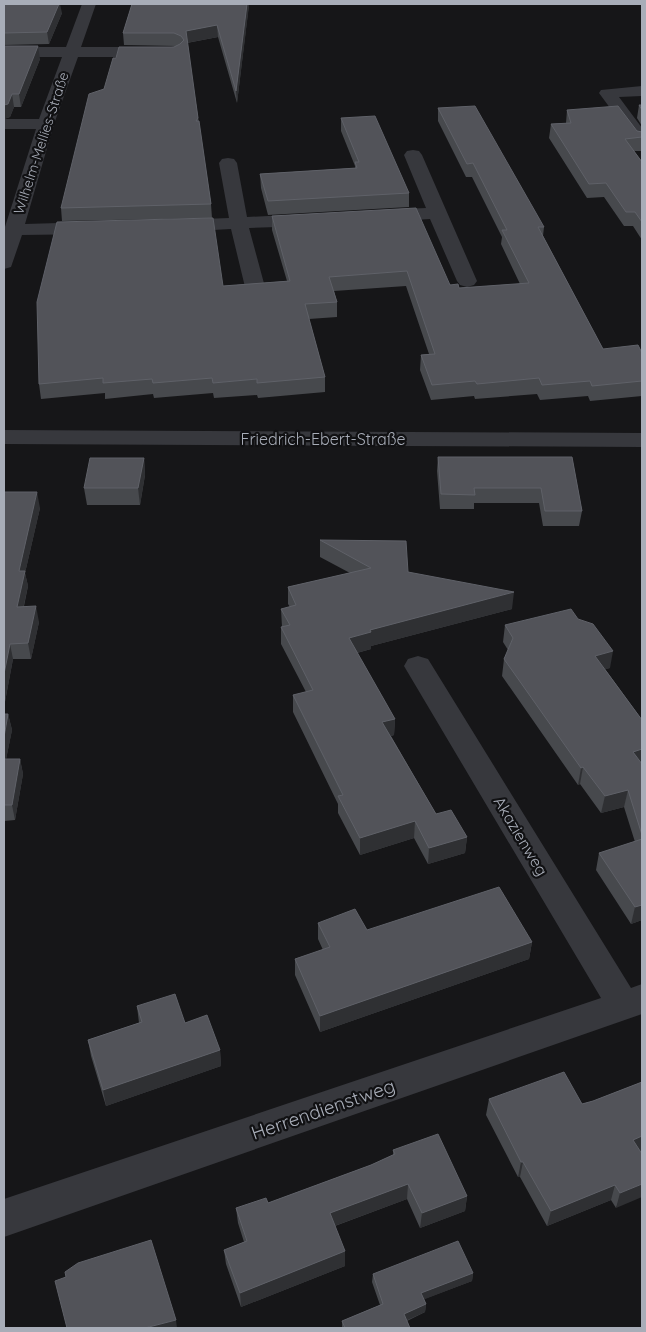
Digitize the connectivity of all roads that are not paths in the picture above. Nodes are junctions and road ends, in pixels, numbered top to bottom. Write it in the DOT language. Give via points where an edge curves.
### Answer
graph roads {
  1 [pos="89,4"];
  2 [pos="4,52"];
  3 [pos="71,52"];
  4 [pos="166,52"];
  5 [pos="642,91"];
  6 [pos="4,124"];
  7 [pos="46,124"];
  8 [pos="642,139"];
  9 [pos="412,155"];
  10 [pos="228,163"];
  11 [pos="437,213"];
  12 [pos="368,217"];
  13 [pos="328,219"];
  14 [pos="239,224"];
  15 [pos="160,226"];
  16 [pos="111,228"];
  17 [pos="13,230"];
  18 [pos="4,263"];
  19 [pos="467,281"];
  20 [pos="255,286"];
  21 [pos="4,437"];
  22 [pos="642,440"];
  23 [pos="418,666"];
  24 [pos="633,1002"];
  25 [pos="4,1218"];
  1 -- 3 [label="street, Wilhelm-Mellies-Straße"];
  2 -- 3 [label="street"];
  3 -- 4 [label="street, Wilhelm-Mellies-Straße"];
  3 -- 7 [label="street, Wilhelm-Mellies-Straße"];
  5 -- 8 [label="street" via="608,93"];
  6 -- 7 [label="street"];
  7 -- 17 [label="street, Wilhelm-Mellies-Straße"];
  9 -- 11 [label="street"];
  10 -- 14 [label="street"];
  11 -- 12 [label="street"];
  11 -- 19 [label="street"];
  13 -- 14 [label="street"];
  14 -- 15 [label="street"];
  14 -- 20 [label="street"];
  16 -- 17 [label="street"];
  17 -- 18 [label="street, Wilhelm-Mellies-Straße"];
  21 -- 22 [label="street, Friedrich-Ebert-Straße"];
  23 -- 24 [label="street, Akazienweg"];
  24 -- 25 [label="street, Herrendienstweg"];
}
